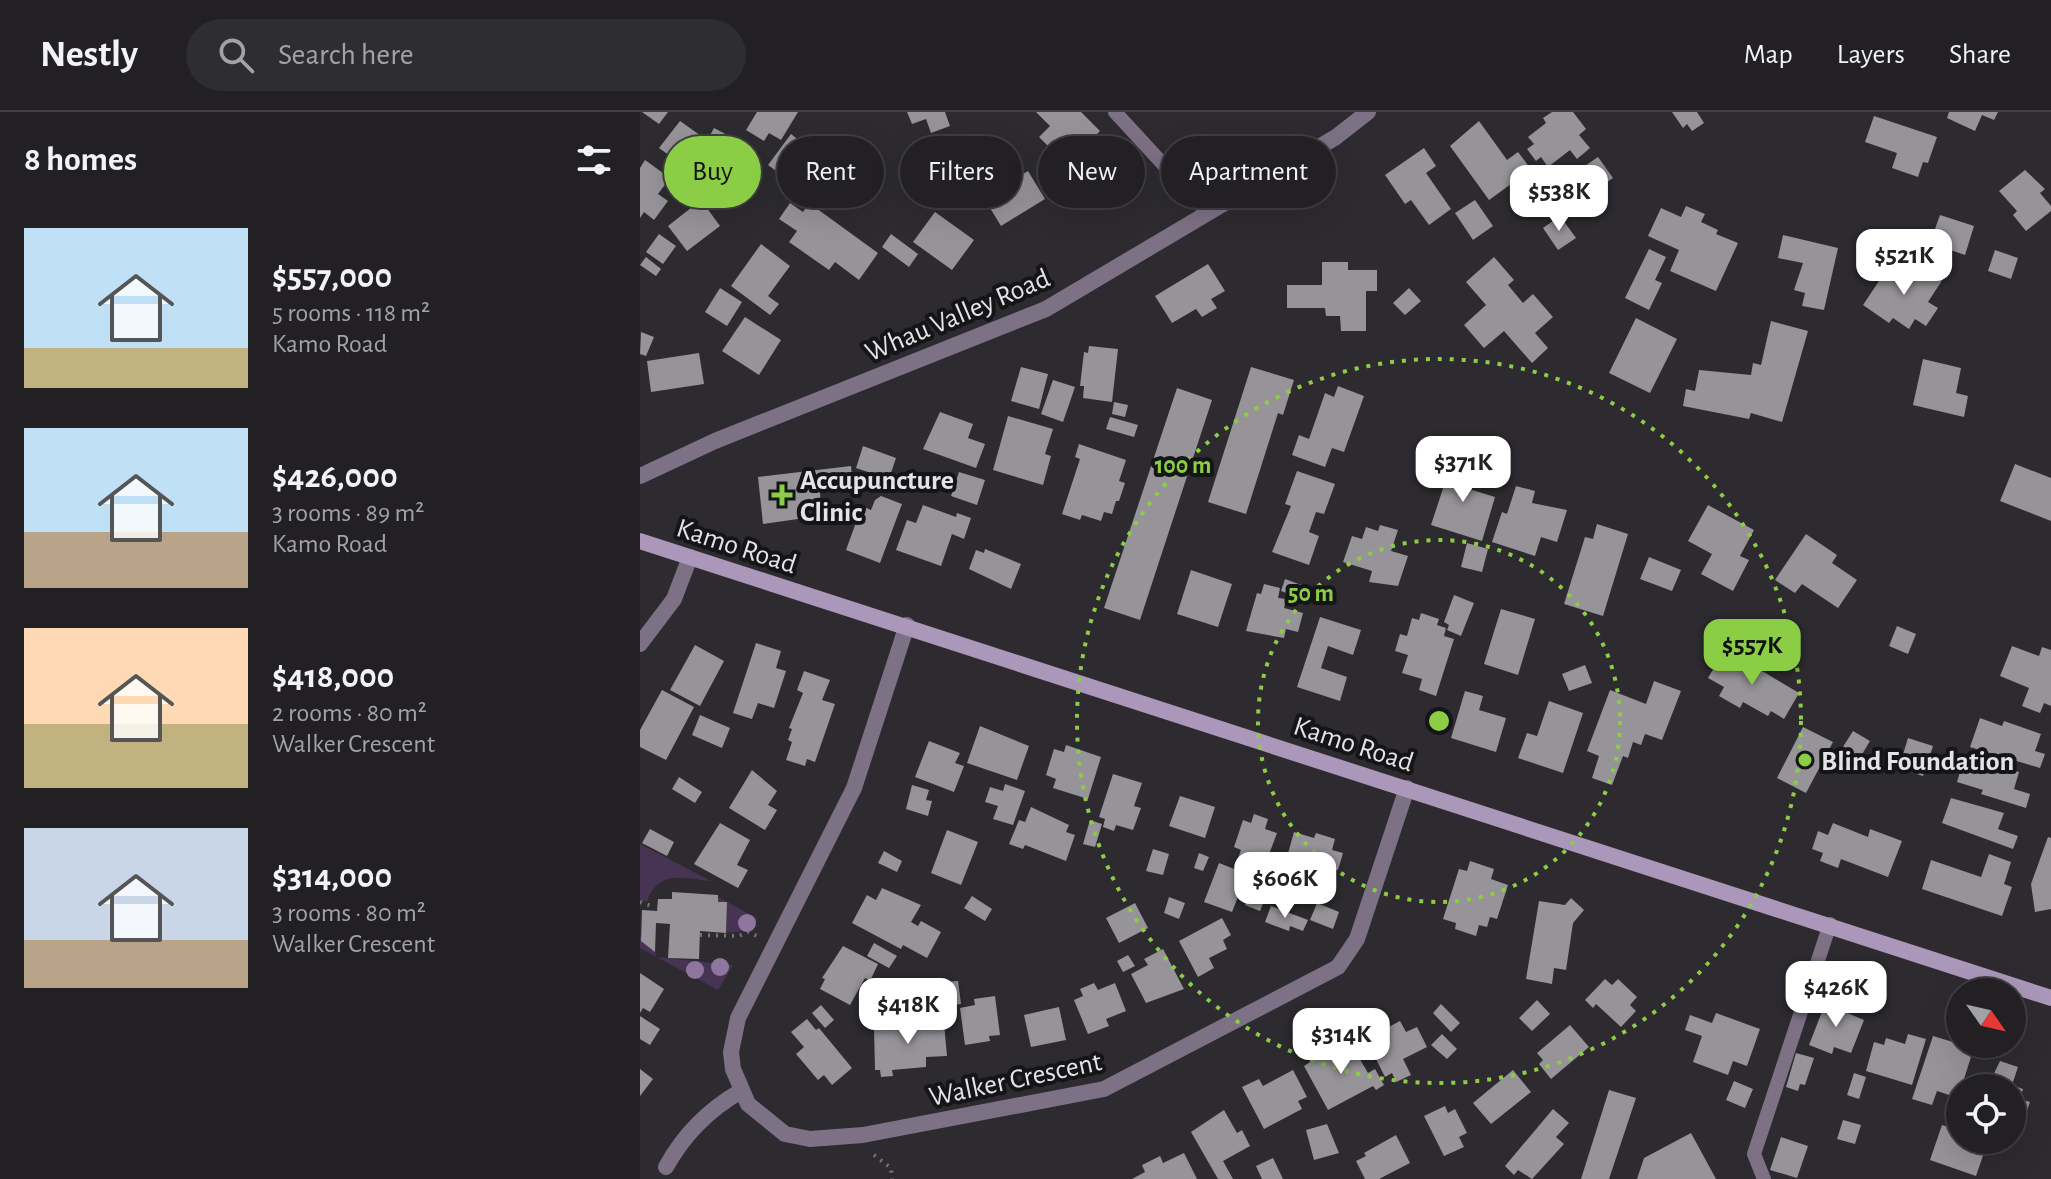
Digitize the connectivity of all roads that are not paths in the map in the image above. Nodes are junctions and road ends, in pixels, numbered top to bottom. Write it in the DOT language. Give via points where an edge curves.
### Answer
graph roads {
  1 [pos="1115,112"];
  2 [pos="1368,112"];
  3 [pos="1208,213"];
  4 [pos="673,459"];
  5 [pos="640,467"];
  6 [pos="640,476"];
  7 [pos="640,541"];
  8 [pos="690,557"];
  9 [pos="907,625"];
  10 [pos="640,644"];
  11 [pos="1407,788"];
  12 [pos="1830,924"];
  13 [pos="2051,998"];
  14 [pos="741,1091"];
  15 [pos="666,1167"];
  16 [pos="1764,1179"];
  1 -- 3 [label="lane"];
  2 -- 3 [label="street, Whau Valley Road" via="1336,137"];
  3 -- 4 [label="street, Whau Valley Road" via="1046,309"];
  4 -- 5 [label="street, Whau Valley Road"];
  4 -- 6 [label="street, Whau Valley Road"];
  7 -- 8 [label="main road, Kamo Road"];
  8 -- 9 [label="main road, Kamo Road"];
  8 -- 10 [label="street" via="674,599"];
  9 -- 11 [label="main road, Kamo Road"];
  9 -- 14 [label="street, Walker Crescent" via="854,788 738,1018 731,1052"];
  11 -- 12 [label="main road, Kamo Road"];
  11 -- 14 [label="street, Walker Crescent" via="1357,939 1338,967 1114,1085 863,1135 810,1139 785,1134 764,1120"];
  12 -- 13 [label="main road, Kamo Road"];
  12 -- 16 [label="lane" via="1754,1154"];
  14 -- 15 [label="street" via="709,1112"];
}
